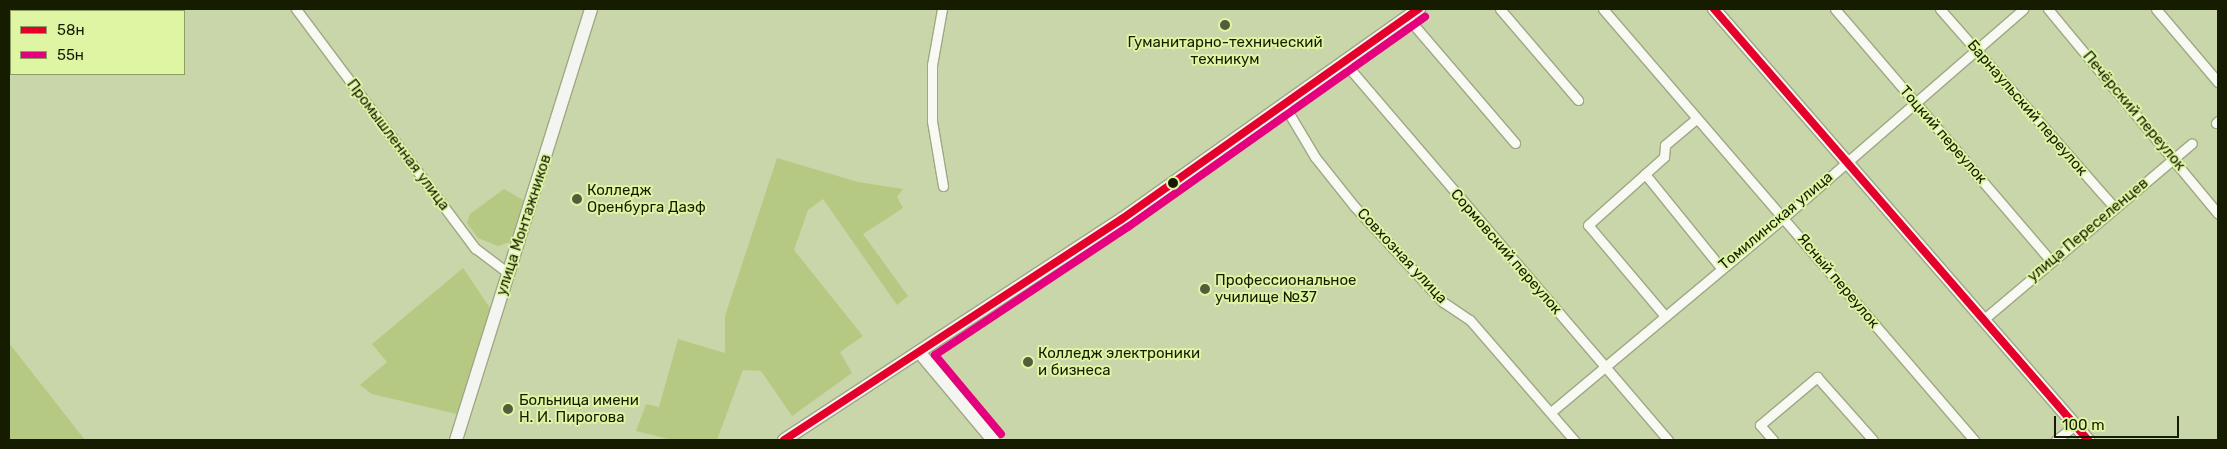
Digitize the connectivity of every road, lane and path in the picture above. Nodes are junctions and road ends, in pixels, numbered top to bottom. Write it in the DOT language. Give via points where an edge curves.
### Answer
graph roads {
  1 [pos="296,9"];
  2 [pos="591,9"];
  3 [pos="942,9"];
  4 [pos="1419,9"];
  5 [pos="1500,9"];
  6 [pos="1603,9"];
  7 [pos="1714,9"];
  8 [pos="1835,9"];
  9 [pos="1940,9"];
  10 [pos="2023,9"];
  11 [pos="2048,9"];
  12 [pos="2156,9"];
  13 [pos="1407,17"];
  14 [pos="1976,50"];
  15 [pos="1344,62"];
  16 [pos="2218,82"];
  17 [pos="1578,100"];
  18 [pos="1916,103"];
  19 [pos="1284,104"];
  20 [pos="1696,118"];
  21 [pos="1515,143"];
  22 [pos="2192,143"];
  23 [pos="2173,158"];
  24 [pos="1847,162"];
  25 [pos="1645,174"];
  26 [pos="943,186"];
  27 [pos="2114,207"];
  28 [pos="2218,214"];
  29 [pos="1784,217"];
  30 [pos="2051,261"];
  31 [pos="1721,268"];
  32 [pos="508,273"];
  33 [pos="1665,316"];
  34 [pos="1984,319"];
  35 [pos="920,352"];
  36 [pos="1604,367"];
  37 [pos="1551,412"];
  38 [pos="2075,424"];
  39 [pos="456,440"];
  40 [pos="784,440"];
  41 [pos="993,440"];
  42 [pos="1574,440"];
  43 [pos="1668,440"];
  44 [pos="1773,440"];
  45 [pos="1872,440"];
  46 [pos="1974,440"];
  47 [pos="2056,440"];
  48 [pos="2088,440"];
  1 -- 32 [label="street, Промышленная улица" via="475,248"];
  2 -- 32 [label="main road, улица Монтажников"];
  3 -- 26 [label="street" via="932,65 932,120"];
  4 -- 13 [label="main road"];
  5 -- 17 [label="street"];
  6 -- 20 [label="street, Ясный переулок"];
  7 -- 24 [label="main road"];
  8 -- 18 [label="street, Тоцкий переулок"];
  9 -- 14 [label="street, Барнаульский переулок"];
  10 -- 14 [label="street, Томилинская улица"];
  11 -- 23 [label="street, Печёрский переулок"];
  12 -- 16 [label="street"];
  13 -- 15 [label="main road"];
  13 -- 21 [label="street"];
  14 -- 18 [label="street, Томилинская улица"];
  14 -- 27 [label="street, Барнаульский переулок"];
  15 -- 19 [label="main road"];
  15 -- 36 [label="street, Сормовский переулок"];
  18 -- 24 [label="street, Томилинская улица"];
  18 -- 30 [label="street, Тоцкий переулок"];
  19 -- 35 [label="main road" via="1071,254"];
  19 -- 37 [label="street, Совхозная улица" via="1315,157 1354,206 1443,302 1470,320"];
  20 -- 25 [label="street" via="1665,144 1664,157"];
  20 -- 29 [label="street, Ясный переулок"];
  22 -- 23 [label="street, улица Переселенцев"];
  23 -- 27 [label="street, улица Переселенцев"];
  23 -- 28 [label="street, Печёрский переулок"];
  24 -- 29 [label="street, Томилинская улица"];
  24 -- 34 [label="main road"];
  25 -- 31 [label="street"];
  25 -- 33 [label="street" via="1588,224"];
  27 -- 30 [label="street, улица Переселенцев"];
  29 -- 31 [label="street, Томилинская улица"];
  29 -- 46 [label="street, Ясный переулок"];
  30 -- 34 [label="street, улица Переселенцев"];
  31 -- 33 [label="street, Томилинская улица"];
  32 -- 39 [label="main road, улица Монтажников"];
  33 -- 36 [label="street, Томилинская улица"];
  34 -- 38 [label="main road"];
  35 -- 40 [label="main road"];
  35 -- 41 [label="main road"];
  36 -- 37 [label="street, Томилинская улица"];
  36 -- 43 [label="street, Сормовский переулок"];
  37 -- 42 [label="street, Совхозная улица"];
  38 -- 47 [label="street"];
  38 -- 48 [label="main road"];
  44 -- 45 [label="street" via="1760,425 1817,377"];
}
